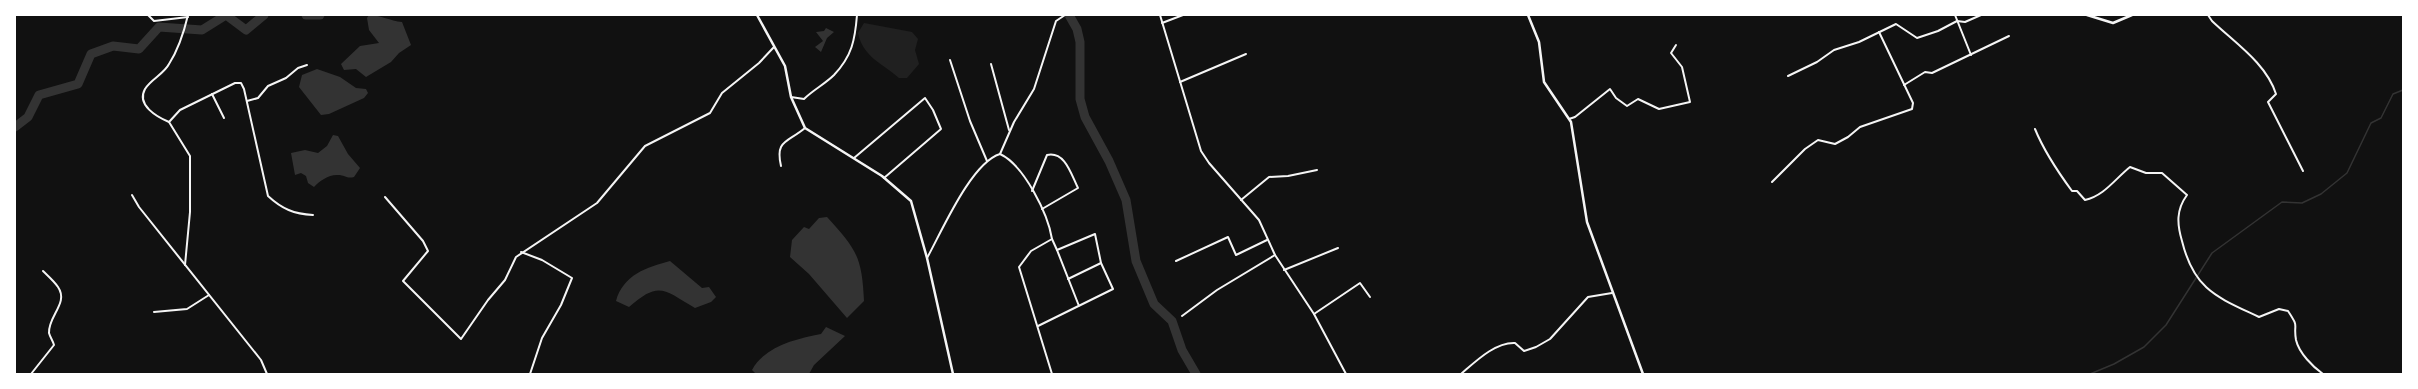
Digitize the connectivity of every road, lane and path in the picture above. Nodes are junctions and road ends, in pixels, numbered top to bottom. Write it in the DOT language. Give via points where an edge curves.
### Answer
graph roads {
  1 [pos="148,15"];
  2 [pos="757,15"];
  3 [pos="857,15"];
  4 [pos="1065,15"];
  5 [pos="1160,15"];
  6 [pos="1183,15"];
  7 [pos="1528,15"];
  8 [pos="1955,15"];
  9 [pos="1981,15"];
  10 [pos="2087,15"];
  11 [pos="2132,15"];
  12 [pos="2208,15"];
  13 [pos="188,16"];
  14 [pos="1957,21"];
  15 [pos="1162,23"];
  16 [pos="1879,32"];
  17 [pos="2009,36"];
  18 [pos="1676,45"];
  19 [pos="775,46"];
  20 [pos="1246,54"];
  21 [pos="1971,54"];
  22 [pos="950,60"];
  23 [pos="990,64"];
  24 [pos="306,65"];
  25 [pos="1788,76"];
  26 [pos="1180,82"];
  27 [pos="1904,85"];
  28 [pos="212,94"];
  29 [pos="791,97"];
  30 [pos="247,101"];
  31 [pos="224,118"];
  32 [pos="1569,119"];
  33 [pos="169,122"];
  34 [pos="805,128"];
  35 [pos="2035,129"];
  36 [pos="1009,131"];
  37 [pos="1000,154"];
  38 [pos="854,158"];
  39 [pos="987,161"];
  40 [pos="781,166"];
  41 [pos="1317,170"];
  42 [pos="2303,171"];
  43 [pos="884,178"];
  44 [pos="1772,182"];
  45 [pos="1032,191"];
  46 [pos="132,195"];
  47 [pos="385,197"];
  48 [pos="1241,200"];
  49 [pos="1042,209"];
  50 [pos="313,216"];
  51 [pos="1052,239"];
  52 [pos="1268,240"];
  53 [pos="1338,248"];
  54 [pos="1056,250"];
  55 [pos="521,252"];
  56 [pos="1275,255"];
  57 [pos="927,258"];
  58 [pos="1176,261"];
  59 [pos="1101,263"];
  60 [pos="185,265"];
  61 [pos="1284,270"];
  62 [pos="43,271"];
  63 [pos="1068,279"];
  64 [pos="1612,293"];
  65 [pos="209,295"];
  66 [pos="1370,297"];
  67 [pos="1079,306"];
  68 [pos="154,312"];
  69 [pos="1314,314"];
  70 [pos="1182,316"];
  71 [pos="1038,326"];
  72 [pos="31,374"];
  73 [pos="268,374"];
  74 [pos="530,374"];
  75 [pos="953,374"];
  76 [pos="1052,374"];
  77 [pos="1346,374"];
  78 [pos="1461,374"];
  79 [pos="1643,374"];
  80 [pos="2324,374"];
  1 -- 13 [label="street" via="154,20"];
  2 -- 19 [label="street"];
  3 -- 29 [label="street" via="852,50 833,76 804,99"];
  4 -- 36 [label="street" via="1056,21 1034,89"];
  5 -- 15 [label="street"];
  6 -- 15 [label="street"];
  7 -- 32 [label="street" via="1538,42 1544,82"];
  8 -- 14 [label="street"];
  9 -- 14 [label="street" via="1965,22"];
  10 -- 11 [label="street" via="2113,24"];
  12 -- 42 [label="street" via="2212,22 2260,64 2274,86 2276,94 2268,102"];
  13 -- 33 [label="street" via="169,66 145,88 143,96 146,107 158,118"];
  14 -- 16 [label="street" via="1917,38 1896,24"];
  14 -- 21 [label="street"];
  15 -- 26 [label="street"];
  16 -- 25 [label="street" via="1860,42 1834,50 1818,62"];
  16 -- 27 [label="street"];
  17 -- 21 [label="street"];
  18 -- 32 [label="street" via="1671,53 1682,66 1690,102 1659,109 1638,99 1627,106 1616,98 1610,89"];
  19 -- 29 [label="street" via="785,66"];
  19 -- 55 [label="street" via="759,63 722,93 710,113 645,146 597,203"];
  20 -- 26 [label="street"];
  21 -- 27 [label="street" via="1932,73 1925,72"];
  22 -- 39 [label="street" via="970,121"];
  23 -- 36 [label="street"];
  24 -- 30 [label="street" via="268,86 258,98"];
  26 -- 48 [label="street" via="1201,151"];
  27 -- 44 [label="street" via="1913,103 1912,109 1860,127 1848,138 1835,144 1818,140"];
  28 -- 30 [label="street" via="235,82 241,83"];
  28 -- 31 [label="street"];
  28 -- 33 [label="street" via="180,110"];
  29 -- 34 [label="street"];
  30 -- 50 [label="street" via="268,196 278,206 296,214"];
  32 -- 64 [label="street" via="1575,137 1587,222"];
  33 -- 60 [label="street" via="190,156 190,212"];
  34 -- 38 [label="street"];
  34 -- 40 [label="street" via="780,145 778,152"];
  35 -- 80 [label="street" via="2044,150 2072,191 2077,191 2085,200 2093,198 2112,185 2130,167 2146,173 2162,172 2187,195 2178,213 2178,228 2192,272 2212,294 2259,317 2278,309 2288,311 2297,324 2296,340 2307,360"];
  36 -- 37 [label="street"];
  37 -- 39 [label="street"];
  37 -- 45 [label="street" via="1008,157"];
  38 -- 43 [label="street"];
  38 -- 43 [label="street" via="925,98 940,129"];
  39 -- 57 [label="street" via="974,175"];
  41 -- 48 [label="street" via="1269,177"];
  43 -- 57 [label="street" via="911,201"];
  45 -- 49 [label="street"];
  45 -- 49 [label="street" via="1047,155 1054,153 1061,156 1078,188"];
  46 -- 60 [label="street"];
  47 -- 55 [label="street" via="423,241 428,251 404,281 461,339 505,280"];
  48 -- 52 [label="street" via="1259,220"];
  49 -- 51 [label="street" via="1049,222"];
  51 -- 54 [label="street"];
  51 -- 71 [label="street" via="1031,251 1019,267"];
  52 -- 56 [label="street"];
  52 -- 58 [label="street" via="1236,255 1228,238"];
  53 -- 61 [label="street"];
  54 -- 59 [label="street" via="1095,234"];
  54 -- 63 [label="street"];
  55 -- 74 [label="street" via="542,260 572,278 561,305 542,338"];
  56 -- 61 [label="street"];
  56 -- 70 [label="street" via="1217,290"];
  57 -- 75 [label="street"];
  59 -- 63 [label="street"];
  59 -- 67 [label="street" via="1113,289"];
  60 -- 65 [label="street"];
  61 -- 69 [label="street"];
  62 -- 72 [label="street" via="62,295 49,334 54,345"];
  63 -- 67 [label="street"];
  64 -- 78 [label="street" via="1588,297 1550,339 1536,347 1524,351 1515,343 1508,343 1481,357"];
  64 -- 79 [label="street"];
  65 -- 68 [label="street" via="187,309"];
  65 -- 73 [label="street" via="261,360"];
  66 -- 69 [label="street" via="1360,283"];
  67 -- 71 [label="street"];
  69 -- 77 [label="street"];
  71 -- 76 [label="street"];
}
